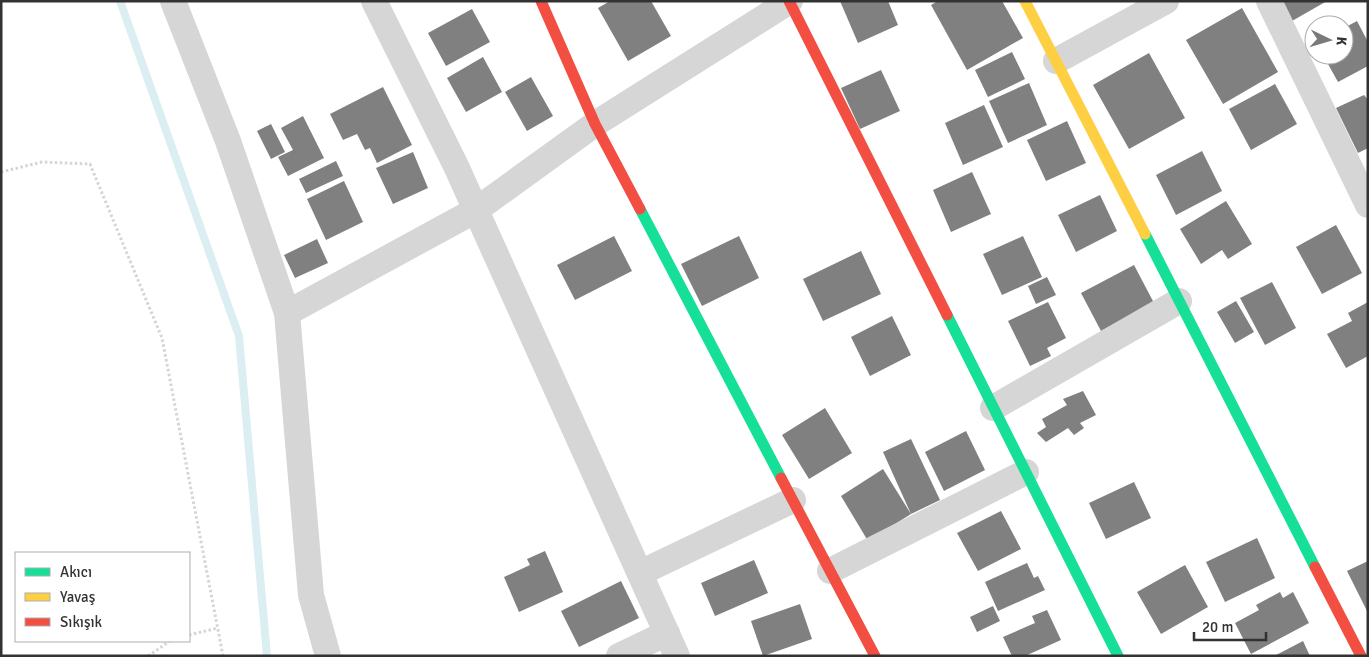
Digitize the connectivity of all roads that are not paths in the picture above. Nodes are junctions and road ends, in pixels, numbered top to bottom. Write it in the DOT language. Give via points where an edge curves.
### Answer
graph roads {
  1 [pos="173,1"];
  2 [pos="374,1"];
  3 [pos="541,1"];
  4 [pos="789,1"];
  5 [pos="1025,1"];
  6 [pos="1166,1"];
  7 [pos="1269,1"];
  8 [pos="1056,61"];
  9 [pos="595,124"];
  10 [pos="1368,205"];
  11 [pos="476,210"];
  12 [pos="1179,301"];
  13 [pos="288,313"];
  14 [pos="994,408"];
  15 [pos="1026,472"];
  16 [pos="793,500"];
  17 [pos="830,571"];
  18 [pos="640,573"];
  19 [pos="672,644"];
  20 [pos="328,656"];
  21 [pos="619,656"];
  22 [pos="875,656"];
  23 [pos="1118,656"];
  24 [pos="1362,656"];
  1 -- 13 [label="street" via="228,141"];
  2 -- 11 [label="street"];
  3 -- 9 [label="street"];
  4 -- 9 [label="street"];
  4 -- 14 [label="street"];
  5 -- 8 [label="street"];
  6 -- 8 [label="street"];
  7 -- 10 [label="street"];
  8 -- 12 [label="street"];
  9 -- 11 [label="street"];
  9 -- 16 [label="street"];
  11 -- 13 [label="street"];
  11 -- 18 [label="street"];
  12 -- 14 [label="street"];
  12 -- 24 [label="street"];
  13 -- 20 [label="street" via="311,595"];
  14 -- 15 [label="street"];
  15 -- 17 [label="street"];
  15 -- 23 [label="street"];
  16 -- 17 [label="street"];
  16 -- 18 [label="street"];
  17 -- 22 [label="street"];
  18 -- 19 [label="street"];
  19 -- 21 [label="street"];
}
